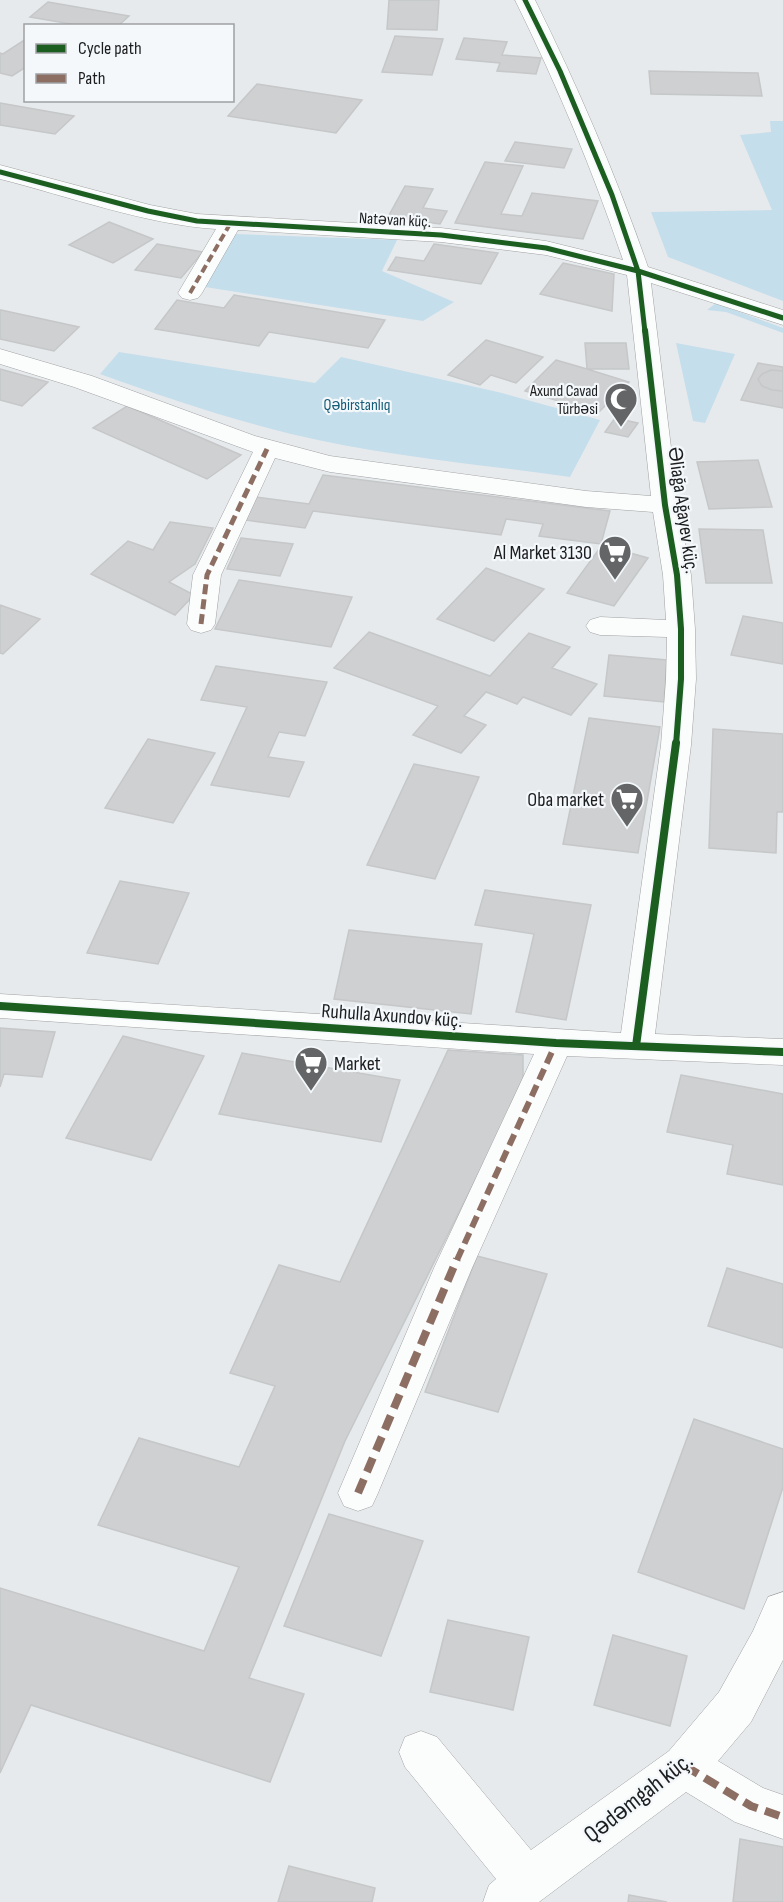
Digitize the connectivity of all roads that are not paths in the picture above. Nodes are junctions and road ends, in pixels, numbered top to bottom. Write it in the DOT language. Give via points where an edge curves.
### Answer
graph roads {
  1 [pos="525,0"];
  2 [pos="0,172"];
  3 [pos="619,216"];
  4 [pos="230,224"];
  5 [pos="546,248"];
  6 [pos="638,271"];
  7 [pos="190,293"];
  8 [pos="711,294"];
  9 [pos="783,318"];
  10 [pos="644,325"];
  11 [pos="0,356"];
  12 [pos="267,449"];
  13 [pos="665,505"];
  14 [pos="201,624"];
  15 [pos="600,627"];
  16 [pos="681,629"];
  17 [pos="0,1006"];
  18 [pos="556,1043"];
  19 [pos="636,1046"];
  20 [pos="783,1052"];
  21 [pos="358,1493"];
  22 [pos="783,1611"];
  23 [pos="421,1752"];
  24 [pos="685,1766"];
  25 [pos="783,1817"];
  26 [pos="517,1892"];
  1 -- 3 [label="street, Əliağa Ağayev küç." via="560,71"];
  2 -- 4 [label="street, Natəvan küç." via="164,215"];
  3 -- 5 [label="street" via="615,233 596,246"];
  3 -- 6 [label="street, Əliağa Ağayev küç."];
  4 -- 5 [label="street, Natəvan küç." via="441,235"];
  4 -- 7 [label="street"];
  5 -- 6 [label="street, Natəvan küç."];
  6 -- 8 [label="street, Natəvan küç."];
  6 -- 10 [label="street, Əliağa Ağayev küç."];
  8 -- 9 [label="street, Natəvan küç."];
  8 -- 10 [label="street" via="681,294 665,299 651,310"];
  10 -- 13 [label="street, Əliağa Ağayev küç."];
  11 -- 12 [label="street" via="62,373"];
  12 -- 13 [label="street" via="330,464 586,499"];
  12 -- 14 [label="street" via="207,575"];
  13 -- 16 [label="street, Əliağa Ağayev küç."];
  15 -- 16 [label="street"];
  16 -- 19 [label="street, Əliağa Ağayev küç." via="676,745"];
  17 -- 18 [label="street, Ruhulla Axundov küç."];
  18 -- 19 [label="street, Ruhulla Axundov küç."];
  18 -- 21 [label="street" via="453,1268"];
  19 -- 20 [label="street, Ruhulla Axundov küç."];
  22 -- 24 [label="street, Qədəmgah küç." via="735,1707"];
  23 -- 26 [label="street"];
  24 -- 25 [label="street" via="751,1806"];
  24 -- 26 [label="street, Qədəmgah küç."];
}
